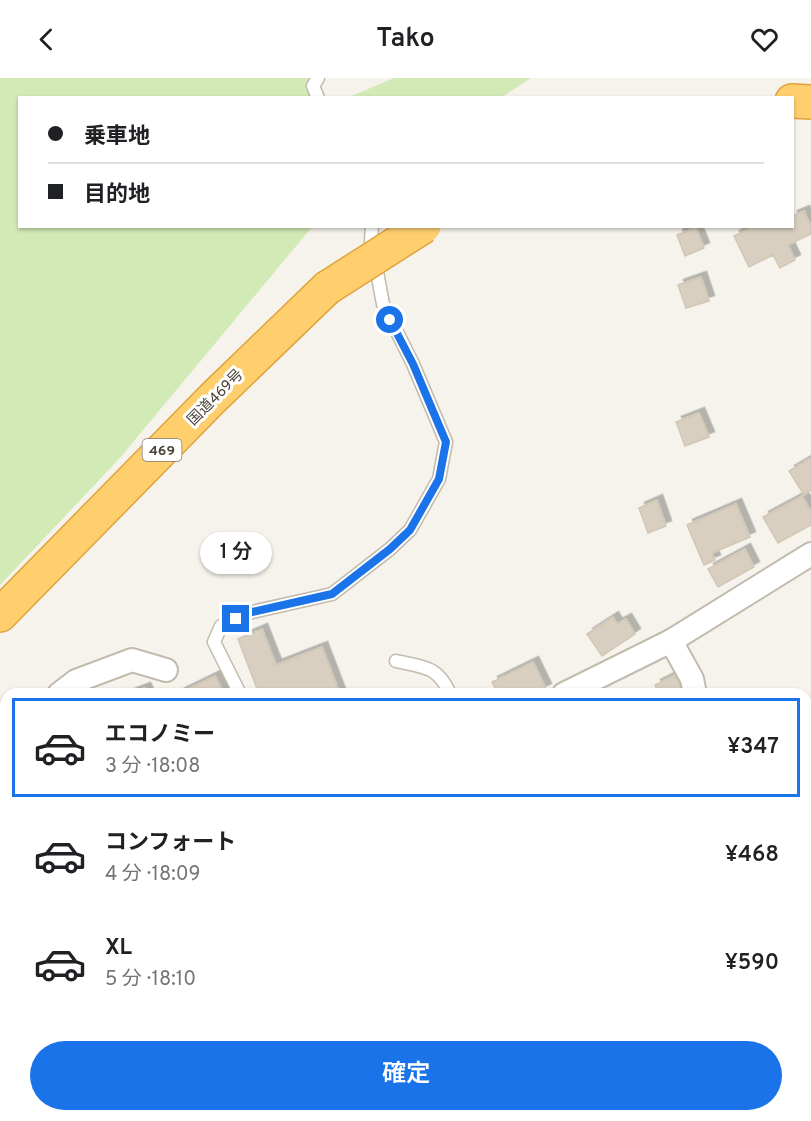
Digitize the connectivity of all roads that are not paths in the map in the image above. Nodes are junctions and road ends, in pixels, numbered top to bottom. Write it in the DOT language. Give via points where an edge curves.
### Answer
graph roads {
  1 [pos="318,78"];
  2 [pos="317,96"];
  3 [pos="794,101"];
  4 [pos="811,102"];
  5 [pos="372,228"];
  6 [pos="421,228"];
  7 [pos="811,554"];
  8 [pos="0,615"];
  9 [pos="671,641"];
  10 [pos="396,661"];
  11 [pos="166,670"];
  12 [pos="66,688"];
  13 [pos="237,688"];
  14 [pos="448,688"];
  15 [pos="576,688"];
  16 [pos="694,688"];
  1 -- 2 [label="lane" via="314,86"];
  3 -- 4 [label="highway"];
  5 -- 13 [label="lane" via="383,304 446,442 439,479 410,530 332,594 252,612 221,626 214,642"];
  6 -- 8 [label="highway, 国道469号 / 469, bridge" via="327,288"];
  7 -- 9 [label="street"];
  9 -- 15 [label="street"];
  9 -- 16 [label="street"];
  10 -- 14 [label="lane" via="433,669"];
  11 -- 12 [label="street" via="132,660"];
}
